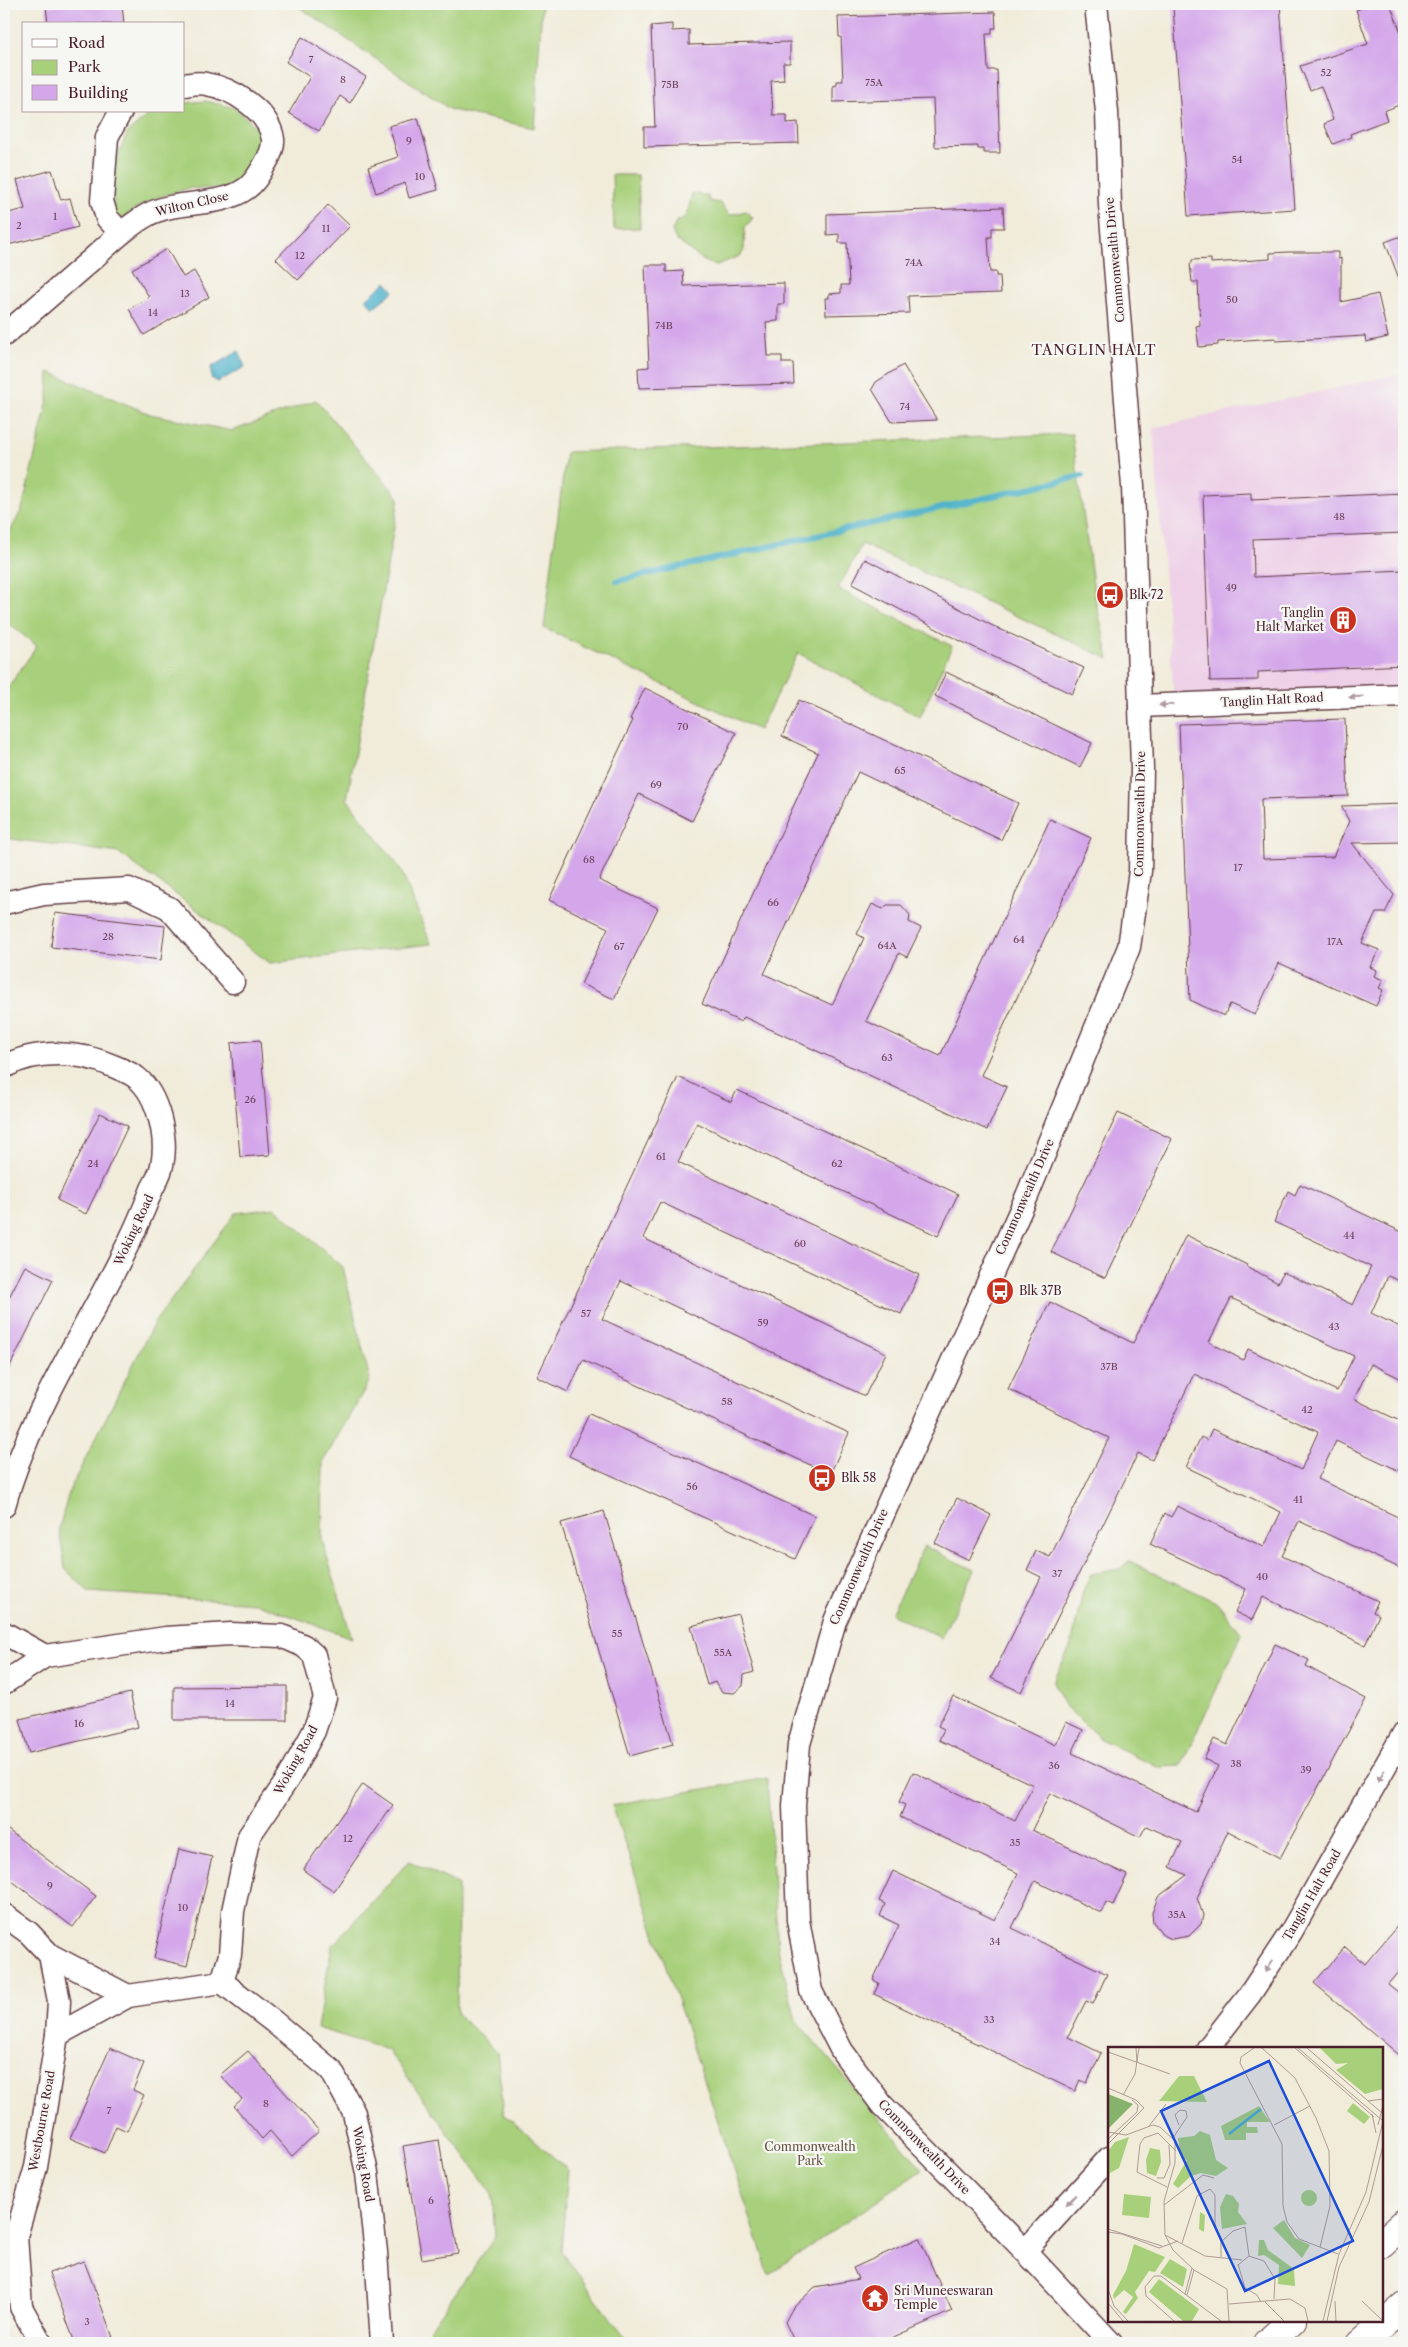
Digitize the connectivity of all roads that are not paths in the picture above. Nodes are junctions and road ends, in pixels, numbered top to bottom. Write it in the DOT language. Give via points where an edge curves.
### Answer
graph roads {
  1 [pos="1096,4"];
  2 [pos="185,85"];
  3 [pos="120,112"];
  4 [pos="121,233"];
  5 [pos="4,335"];
  6 [pos="1404,694"];
  7 [pos="1140,706"];
  8 [pos="4,903"];
  9 [pos="233,982"];
  10 [pos="4,1067"];
  11 [pos="4,1506"];
  12 [pos="4,1633"];
  13 [pos="45,1656"];
  14 [pos="4,1683"];
  15 [pos="1404,1733"];
  16 [pos="4,1915"];
  17 [pos="50,1955"];
  18 [pos="222,1982"];
  19 [pos="128,1996"];
  20 [pos="57,2035"];
  21 [pos="1209,2047"];
  22 [pos="1108,2159"];
  23 [pos="1404,2223"];
  24 [pos="1383,2241"];
  25 [pos="1025,2251"];
  26 [pos="1404,2306"];
  27 [pos="1291,2322"];
  28 [pos="41,2343"];
  29 [pos="382,2343"];
  30 [pos="1112,2343"];
  31 [pos="1267,2343"];
  32 [pos="1361,2343"];
  1 -- 7 [label="street, Commonwealth Drive" via="1107,112 1110,205 1133,486"];
  2 -- 4 [label="street, Wilton Close" via="205,83 228,90 250,105 266,123 273,140 269,157 258,176 240,192 150,214"];
  3 -- 4 [label="street" via="107,137 102,201 107,218"];
  4 -- 5 [label="street, Wilton Close"];
  6 -- 7 [label="street, Tanglin Halt Road, one-way"];
  7 -- 25 [label="street, Commonwealth Drive" via="1140,871 1130,947 1027,1196 834,1621 799,1744 795,1797 798,1920 811,1992 842,2050 882,2104"];
  8 -- 9 [label="street" via="44,894 129,889 169,908"];
  10 -- 11 [label="street, Woking Road" via="15,1061 59,1054 98,1059 136,1077 152,1097 162,1122 163,1164 135,1231 45,1399 12,1475"];
  12 -- 13 [label="street"];
  13 -- 14 [label="street, Woking Road"];
  13 -- 18 [label="street, Woking Road" via="166,1638 231,1634 282,1636 304,1646 314,1655 325,1698 314,1731 288,1779 250,1836 233,1911 230,1955"];
  15 -- 21 [label="street, Tanglin Halt Road, one-way" via="1291,1932 1250,1994"];
  16 -- 17 [label="street" via="29,1933"];
  17 -- 19 [label="street"];
  17 -- 20 [label="street, Westbourne Road" via="59,2001"];
  18 -- 19 [label="street"];
  18 -- 29 [label="street, Woking Road" via="331,2070 354,2113 367,2173"];
  19 -- 20 [label="street"];
  20 -- 28 [label="street, Westbourne Road" via="36,2167 16,2236 21,2307"];
  22 -- 25 [label="street, one-way"];
  23 -- 24 [label="highway"];
  25 -- 30 [label="street, Commonwealth Drive"];
  26 -- 32 [label="highway"];
  27 -- 31 [label="highway"];
}
